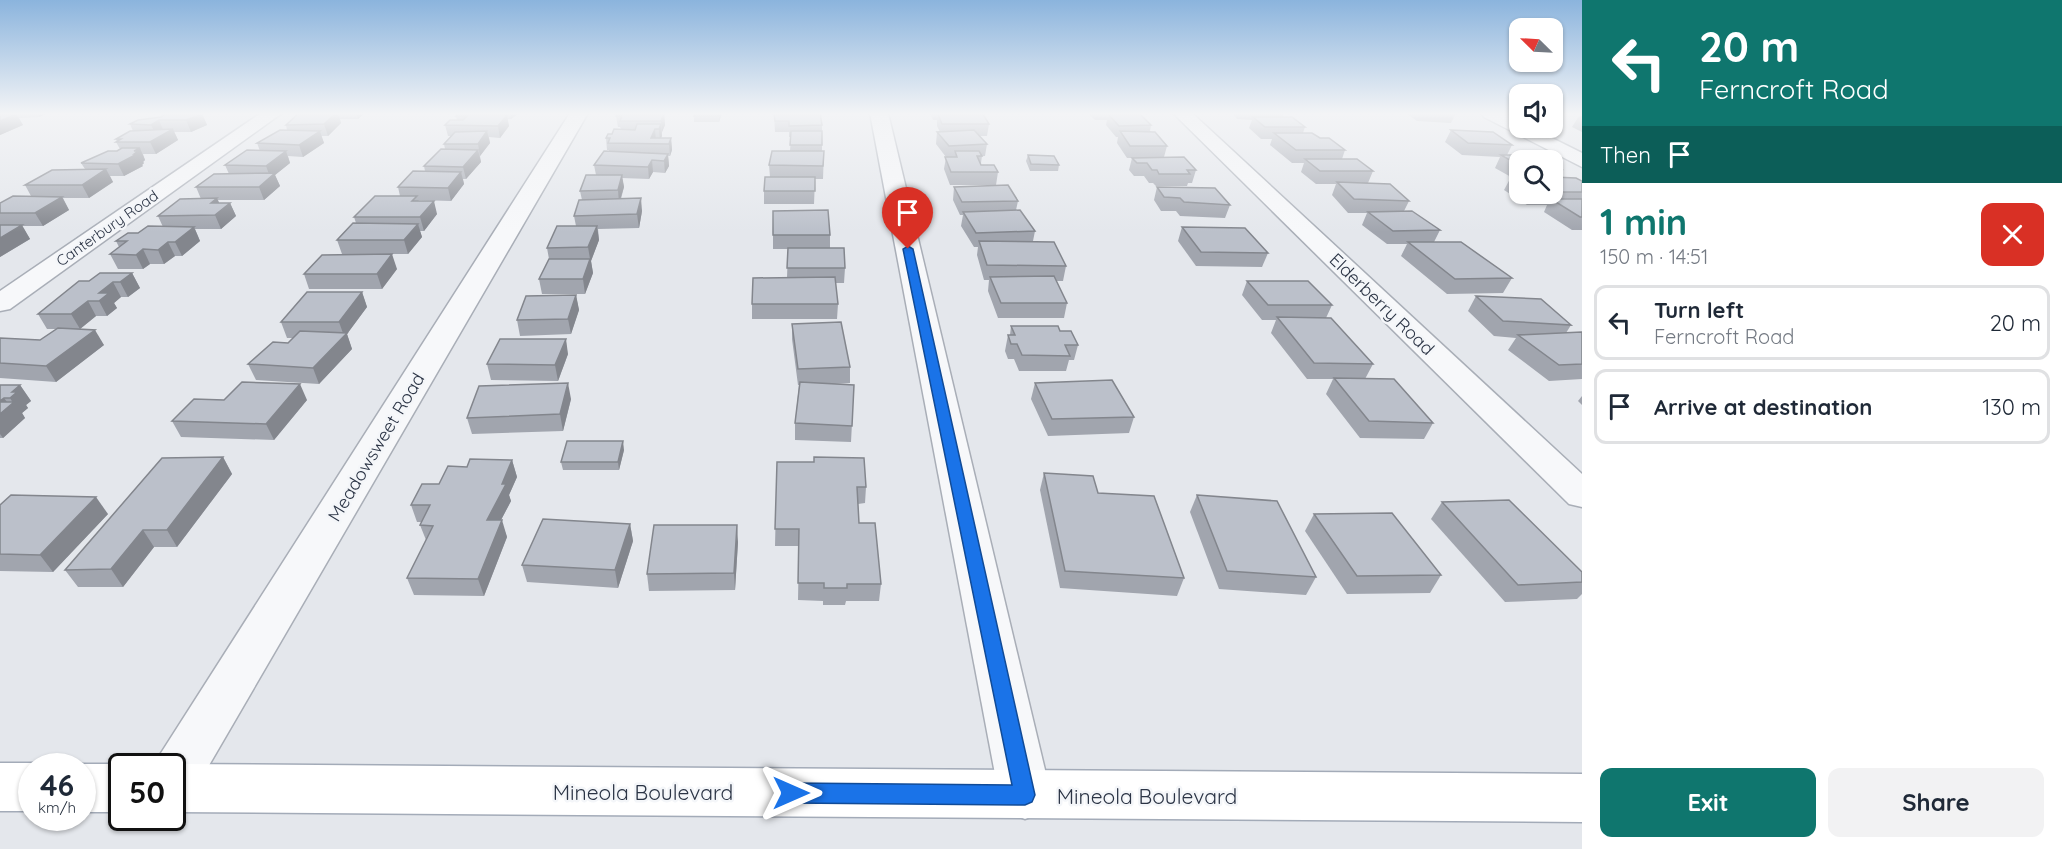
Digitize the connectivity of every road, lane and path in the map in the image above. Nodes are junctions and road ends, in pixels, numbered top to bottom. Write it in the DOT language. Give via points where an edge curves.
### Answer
graph roads {
  1 [pos="216,153"];
  2 [pos="555,153"];
  3 [pos="887,153"];
  4 [pos="1223,153"];
  5 [pos="1566,153"];
  6 [pos="1582,161"];
  7 [pos="0,303"];
  8 [pos="1582,495"];
  9 [pos="186,759"];
  10 [pos="0,787"];
  11 [pos="18,787"];
  12 [pos="186,788"];
  13 [pos="1025,795"];
  14 [pos="1582,798"];
  1 -- 7 [label="street, Canterbury Road"];
  2 -- 9 [label="street, Meadowsweet Road"];
  3 -- 13 [label="street"];
  4 -- 8 [label="street, Elderberry Road"];
  5 -- 6 [label="street"];
  10 -- 11 [label="main road"];
  12 -- 13 [label="main road, Mineola Boulevard"];
  13 -- 14 [label="main road, Mineola Boulevard"];
}
